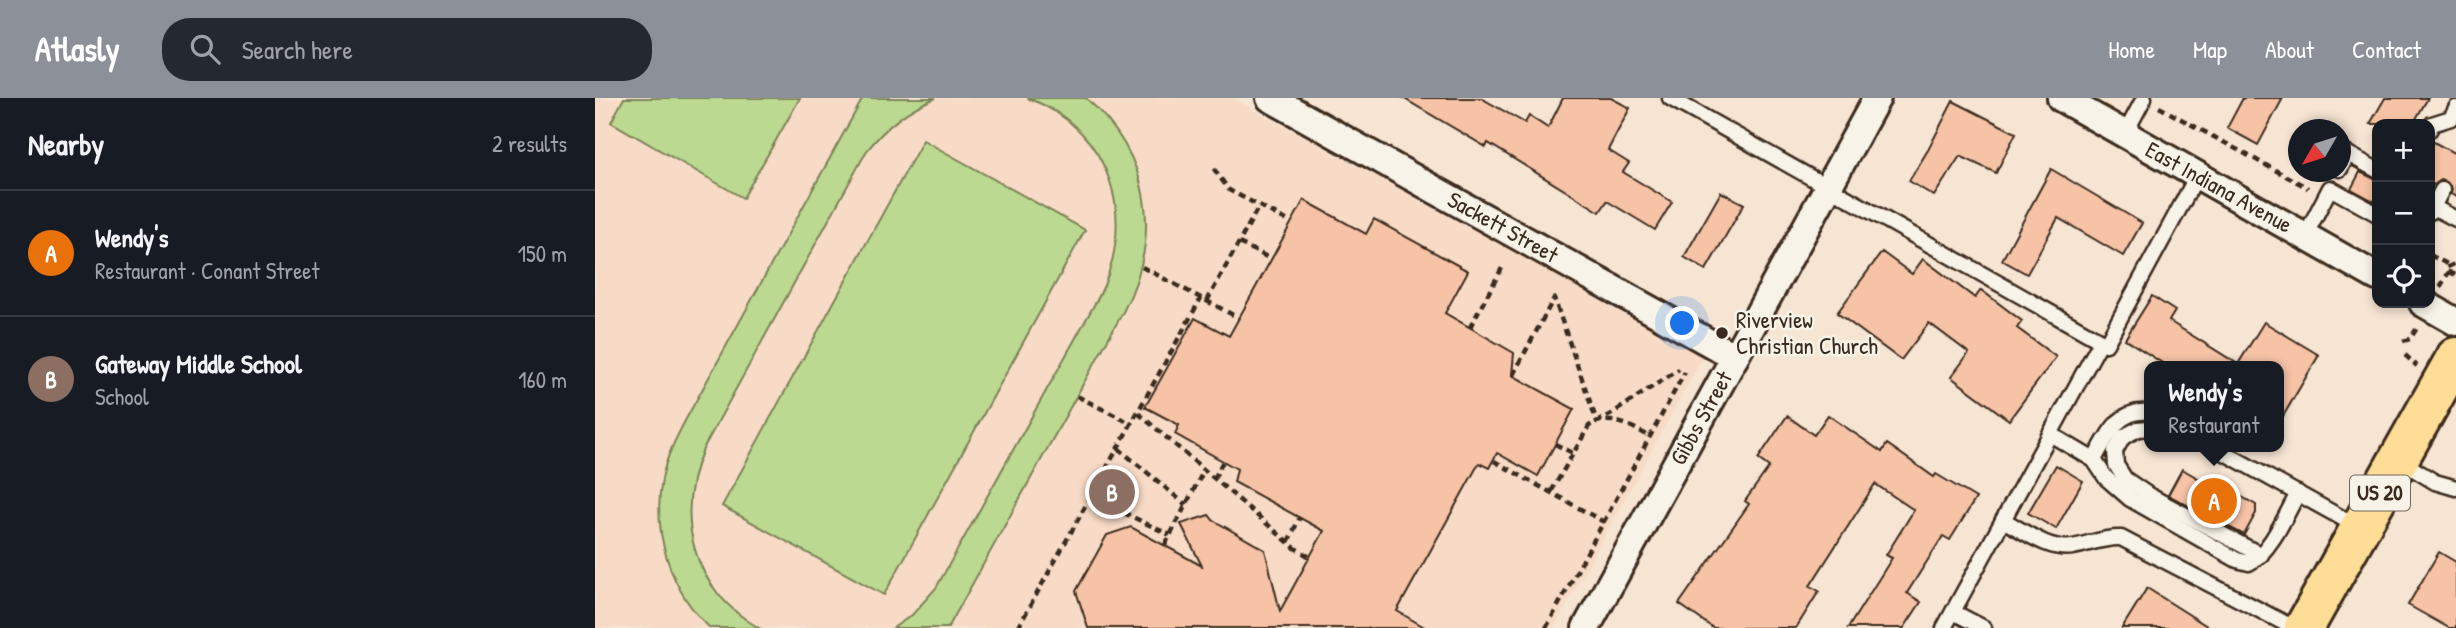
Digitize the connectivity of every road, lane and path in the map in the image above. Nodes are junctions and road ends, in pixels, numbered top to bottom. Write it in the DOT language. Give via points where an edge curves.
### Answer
graph roads {
  1 [pos="1270,98"];
  2 [pos="1670,98"];
  3 [pos="1877,98"];
  4 [pos="2061,98"];
  5 [pos="2144,98"];
  6 [pos="2454,116"];
  7 [pos="2435,123"];
  8 [pos="2125,134"];
  9 [pos="2351,157"];
  10 [pos="2372,167"];
  11 [pos="1214,169"];
  12 [pos="2198,174"];
  13 [pos="2333,182"];
  14 [pos="1827,186"];
  15 [pos="2442,190"];
  16 [pos="2327,193"];
  17 [pos="2435,201"];
  18 [pos="1259,206"];
  19 [pos="2435,210"];
  20 [pos="2372,212"];
  21 [pos="2456,219"];
  22 [pos="1290,222"];
  23 [pos="2305,236"];
  24 [pos="1239,243"];
  25 [pos="2435,258"];
  26 [pos="1271,259"];
  27 [pos="1142,267"];
  28 [pos="1502,268"];
  29 [pos="2372,274"];
  30 [pos="2456,275"];
  31 [pos="1204,300"];
  32 [pos="2432,308"];
  33 [pos="1239,318"];
  34 [pos="2456,322"];
  35 [pos="1470,327"];
  36 [pos="2101,341"];
  37 [pos="1735,357"];
  38 [pos="2456,358"];
  39 [pos="1679,369"];
  40 [pos="1685,372"];
  41 [pos="1513,375"];
  42 [pos="1077,396"];
  43 [pos="2144,412"];
  44 [pos="1137,414"];
  45 [pos="1597,422"];
  46 [pos="1132,424"];
  47 [pos="2144,428"];
  48 [pos="2050,433"];
  49 [pos="1649,436"];
  50 [pos="1556,444"];
  51 [pos="1118,448"];
  52 [pos="2223,452"];
  53 [pos="1573,453"];
  54 [pos="2094,460"];
  55 [pos="2399,460"];
  56 [pos="1223,461"];
  57 [pos="1494,461"];
  58 [pos="1204,470"];
  59 [pos="1214,478"];
  60 [pos="2456,488"];
  61 [pos="1551,492"];
  62 [pos="2298,493"];
  63 [pos="1091,497"];
  64 [pos="1186,505"];
  65 [pos="1300,517"];
  66 [pos="2003,520"];
  67 [pos="1604,522"];
  68 [pos="2361,528"];
  69 [pos="1170,535"];
  70 [pos="1288,542"];
  71 [pos="1164,545"];
  72 [pos="2260,555"];
  73 [pos="1310,556"];
  74 [pos="1953,612"];
  75 [pos="1019,627"];
  76 [pos="1546,628"];
  77 [pos="1586,628"];
  78 [pos="1944,628"];
  79 [pos="1984,628"];
  80 [pos="2294,628"];
  81 [pos="2304,628"];
  1 -- 37 [label="street, Sackett Street"];
  2 -- 14 [label="lane"];
  3 -- 14 [label="street, Gibbs Street"];
  4 -- 8 [label="street, East Indiana Avenue"];
  5 -- 8 [label="lane"];
  5 -- 16 [label="path"];
  6 -- 7 [label="lane"];
  8 -- 12 [label="street, East Indiana Avenue"];
  9 -- 10 [label="lane"];
  11 -- 18 [label="path" via="1229,190"];
  12 -- 23 [label="street, East Indiana Avenue"];
  12 -- 36 [label="lane" via="2106,344"];
  13 -- 16 [label="lane"];
  14 -- 36 [label="lane"];
  14 -- 37 [label="street, Gibbs Street"];
  15 -- 17 [label="lane"];
  16 -- 20 [label="lane"];
  16 -- 23 [label="lane"];
  18 -- 22 [label="path"];
  18 -- 24 [label="path"];
  19 -- 21 [label="lane"];
  23 -- 29 [label="street, East Indiana Avenue"];
  24 -- 26 [label="path"];
  24 -- 31 [label="path"];
  25 -- 30 [label="path"];
  27 -- 31 [label="path"];
  28 -- 35 [label="path"];
  31 -- 33 [label="path"];
  31 -- 44 [label="path"];
  32 -- 34 [label="street"];
  36 -- 48 [label="lane"];
  37 -- 77 [label="street, Gibbs Street"];
  38 -- 55 [label="main road, US 20"];
  39 -- 45 [label="path"];
  40 -- 49 [label="path"];
  41 -- 45 [label="path" via="1554,298"];
  42 -- 46 [label="path"];
  43 -- 54 [label="lane" via="2121,418"];
  44 -- 46 [label="path"];
  44 -- 58 [label="path"];
  45 -- 49 [label="path" via="1617,421"];
  45 -- 53 [label="path" via="1589,426"];
  46 -- 51 [label="path"];
  47 -- 72 [label="lane" via="2123,437 2115,451 2116,465 2125,479"];
  48 -- 54 [label="lane"];
  48 -- 66 [label="lane"];
  49 -- 67 [label="path"];
  50 -- 53 [label="path"];
  51 -- 63 [label="path"];
  51 -- 64 [label="path"];
  52 -- 62 [label="lane"];
  53 -- 61 [label="path"];
  54 -- 72 [label="lane" via="2130,499 2237,560 2249,563"];
  55 -- 60 [label="lane" via="2435,482"];
  55 -- 68 [label="main road, US 20"];
  56 -- 59 [label="path"];
  57 -- 61 [label="path"];
  58 -- 59 [label="path"];
  58 -- 64 [label="path"];
  59 -- 70 [label="path"];
  61 -- 67 [label="path"];
  62 -- 68 [label="lane"];
  62 -- 72 [label="lane"];
  63 -- 69 [label="path"];
  63 -- 75 [label="path"];
  64 -- 69 [label="path"];
  65 -- 70 [label="path"];
  66 -- 74 [label="lane"];
  66 -- 80 [label="lane" via="2054,547 2121,538"];
  67 -- 76 [label="path"];
  68 -- 81 [label="main road, US 20"];
  69 -- 71 [label="path"];
  70 -- 73 [label="path"];
  74 -- 78 [label="lane"];
  74 -- 79 [label="lane"];
}
